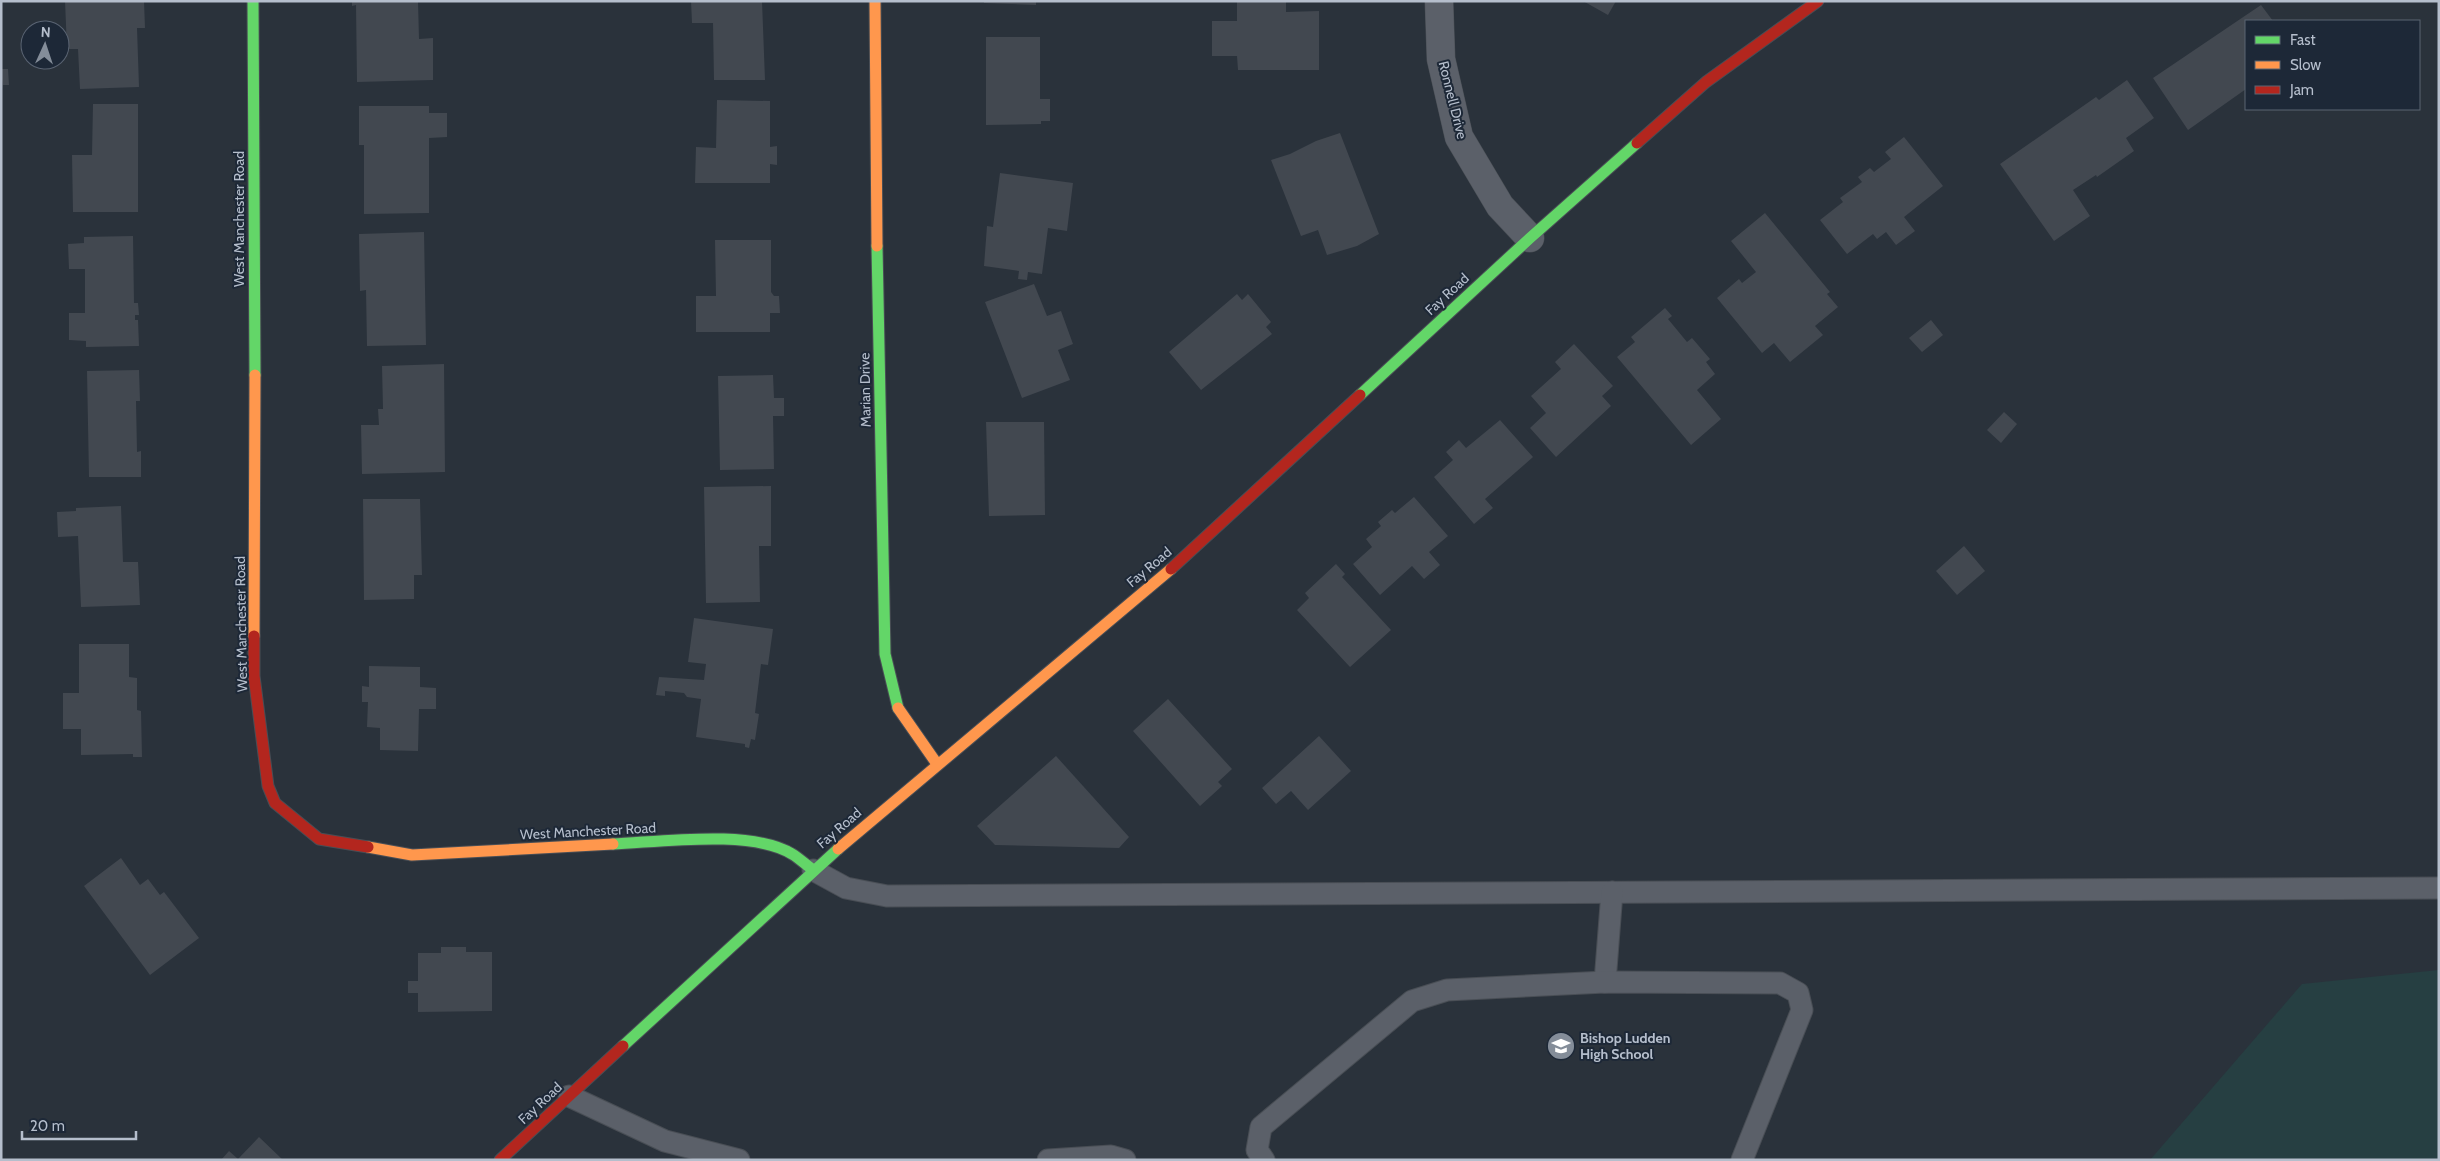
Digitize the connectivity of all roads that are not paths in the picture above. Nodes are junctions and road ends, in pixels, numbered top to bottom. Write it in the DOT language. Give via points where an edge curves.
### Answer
graph roads {
  1 [pos="253,1"];
  2 [pos="875,1"];
  3 [pos="1439,1"];
  4 [pos="1818,1"];
  5 [pos="1530,238"];
  6 [pos="938,764"];
  7 [pos="813,870"];
  8 [pos="2439,888"];
  9 [pos="1612,892"];
  10 [pos="1605,982"];
  11 [pos="569,1096"];
  12 [pos="500,1160"];
  13 [pos="739,1160"];
  14 [pos="1048,1160"];
  15 [pos="1125,1160"];
  16 [pos="1264,1160"];
  17 [pos="1742,1160"];
  1 -- 7 [label="street, West Manchester Road" via="254,676 268,786 275,803 319,839 412,855 718,839 768,844 791,852"];
  2 -- 6 [label="street, Marian Drive" via="885,654 899,712"];
  3 -- 5 [label="street, Ronnell Drive" via="1441,59 1459,137 1500,206"];
  4 -- 5 [label="street, Fay Road" via="1706,82"];
  5 -- 6 [label="street, Fay Road" via="1189,554"];
  6 -- 7 [label="street, Fay Road"];
  7 -- 9 [label="lane" via="846,888 888,896"];
  7 -- 11 [label="street, Fay Road"];
  8 -- 9 [label="lane"];
  9 -- 10 [label="lane"];
  10 -- 16 [label="lane" via="1447,990 1412,1000 1261,1127 1257,1150"];
  10 -- 17 [label="lane" via="1780,983 1798,993 1802,1010"];
  11 -- 12 [label="street, Fay Road"];
  11 -- 13 [label="lane" via="664,1141"];
  14 -- 15 [label="lane" via="1111,1156"];
}
